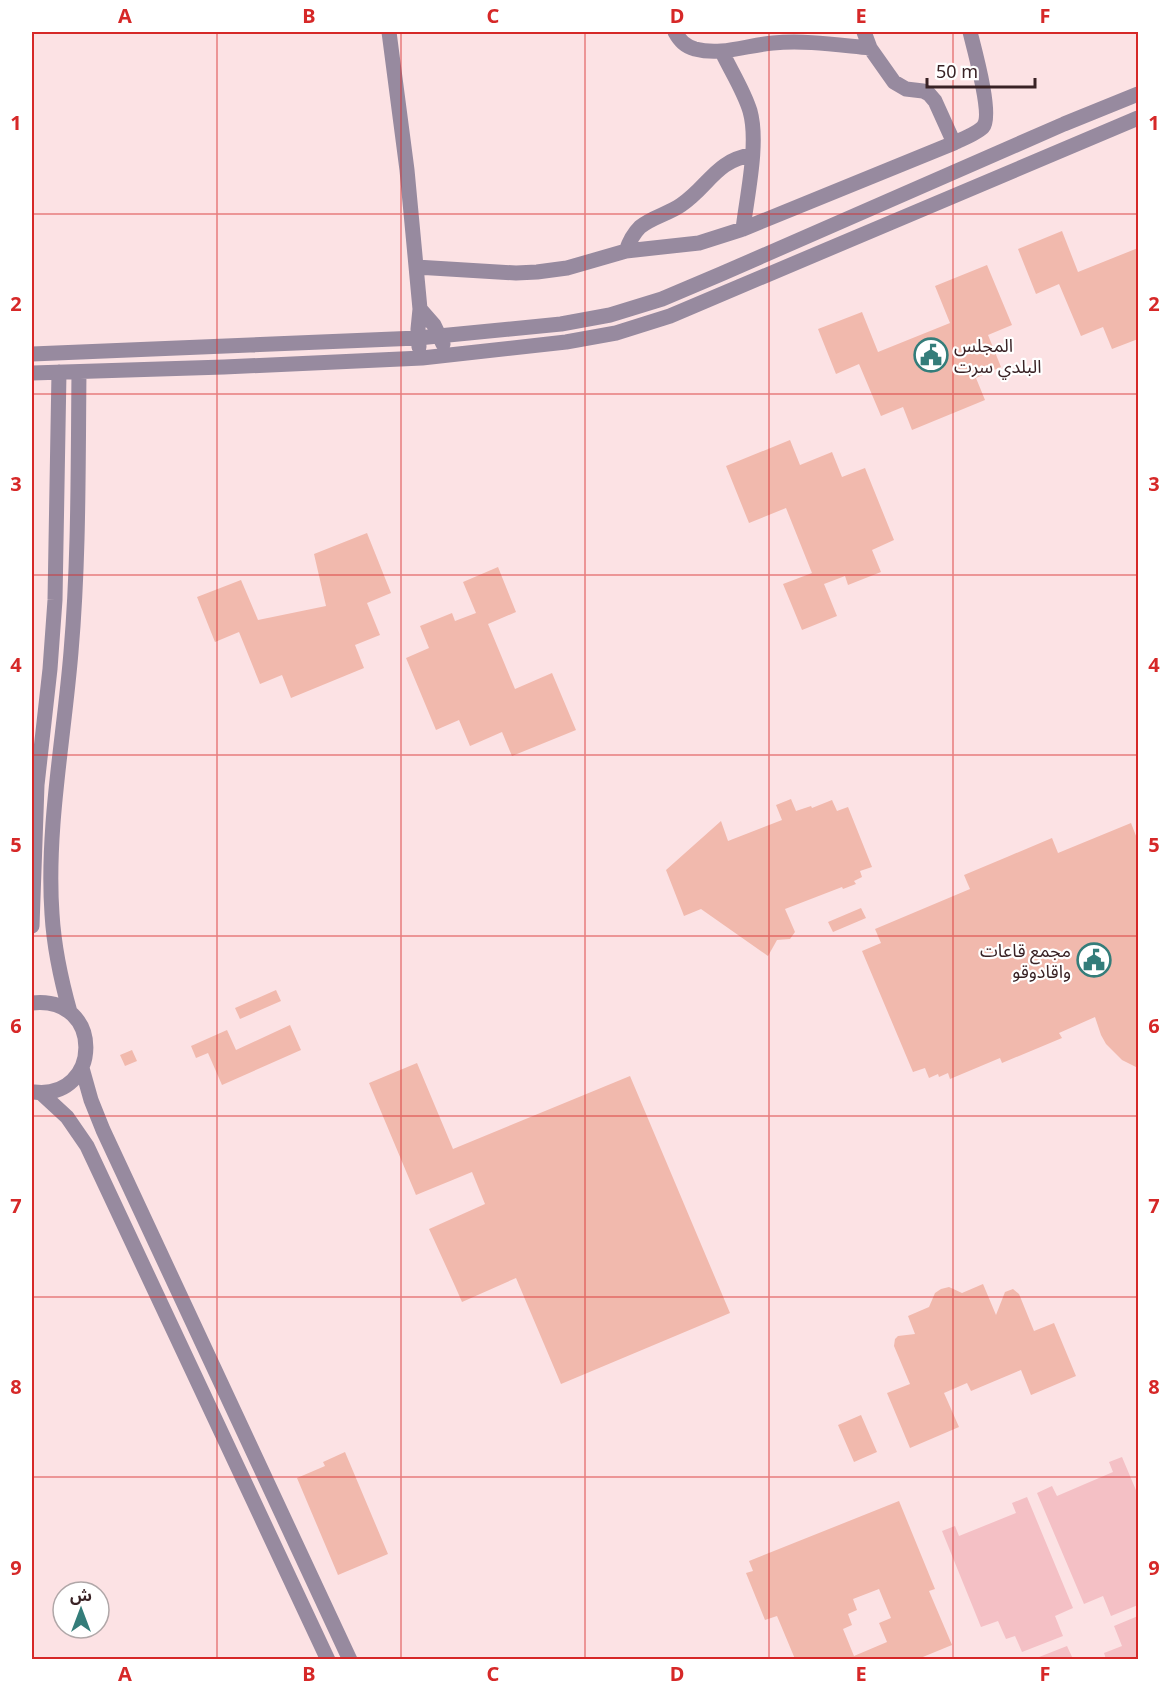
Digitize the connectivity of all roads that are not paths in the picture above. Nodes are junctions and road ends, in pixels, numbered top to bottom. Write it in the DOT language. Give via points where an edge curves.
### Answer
graph roads {
  1 [pos="389,32"];
  2 [pos="675,32"];
  3 [pos="864,32"];
  4 [pos="970,32"];
  5 [pos="769,37"];
  6 [pos="870,48"];
  7 [pos="722,52"];
  8 [pos="1138,94"];
  9 [pos="1138,118"];
  10 [pos="954,143"];
  11 [pos="752,154"];
  12 [pos="743,229"];
  13 [pos="626,251"];
  14 [pos="416,267"];
  15 [pos="420,309"];
  16 [pos="439,336"];
  17 [pos="418,338"];
  18 [pos="32,354"];
  19 [pos="447,355"];
  20 [pos="422,358"];
  21 [pos="58,372"];
  22 [pos="79,372"];
  23 [pos="32,373"];
  24 [pos="32,926"];
  25 [pos="32,1003"];
  26 [pos="70,1012"];
  27 [pos="82,1068"];
  28 [pos="36,1092"];
  29 [pos="328,1659"];
  30 [pos="350,1659"];
  1 -- 14 [label="street"];
  2 -- 7 [label="street" via="687,46"];
  3 -- 6 [label="street"];
  4 -- 10 [label="street" via="987,107 986,122"];
  5 -- 6 [label="street"];
  5 -- 7 [label="street"];
  6 -- 10 [label="street" via="894,82 929,94"];
  7 -- 11 [label="street" via="750,111"];
  8 -- 16 [label="street" via="662,299 610,315 561,324"];
  9 -- 19 [label="street" via="670,316 616,333 566,342"];
  10 -- 12 [label="street"];
  11 -- 12 [label="street"];
  11 -- 13 [label="street" via="726,163 689,200 642,226"];
  12 -- 13 [label="street" via="699,243"];
  13 -- 14 [label="street" via="537,272"];
  14 -- 15 [label="street"];
  15 -- 16 [label="street"];
  15 -- 17 [label="street"];
  16 -- 17 [label="street"];
  16 -- 19 [label="street"];
  17 -- 18 [label="street"];
  17 -- 20 [label="street"];
  19 -- 20 [label="street"];
  20 -- 22 [label="street"];
  21 -- 22 [label="street"];
  21 -- 23 [label="street"];
  21 -- 24 [label="street" via="55,600 37,785"];
  22 -- 26 [label="street" via="75,592 51,890 58,964"];
  25 -- 26 [label="street" via="52,1003"];
  26 -- 27 [label="street" via="85,1035 87,1053"];
  27 -- 28 [label="street" via="69,1083 51,1092"];
  27 -- 30 [label="street" via="103,1130"];
  28 -- 29 [label="street" via="67,1117 87,1146"];
}
